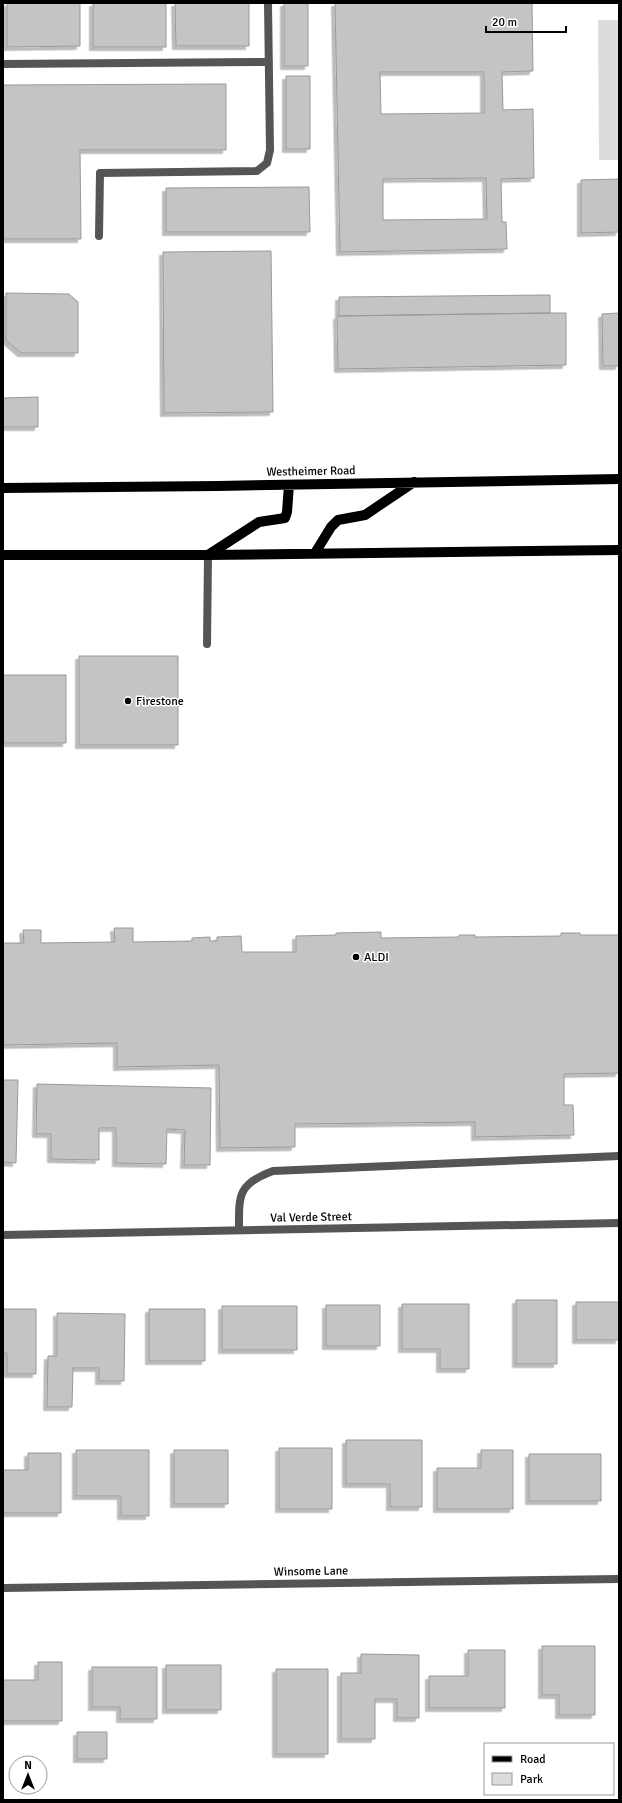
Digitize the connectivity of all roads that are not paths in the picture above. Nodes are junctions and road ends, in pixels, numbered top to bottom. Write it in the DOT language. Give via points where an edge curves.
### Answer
graph roads {
  1 [pos="268,3"];
  2 [pos="269,62"];
  3 [pos="3,64"];
  4 [pos="100,236"];
  5 [pos="619,479"];
  6 [pos="414,482"];
  7 [pos="289,485"];
  8 [pos="3,488"];
  9 [pos="619,550"];
  10 [pos="315,553"];
  11 [pos="3,555"];
  12 [pos="208,555"];
  13 [pos="207,644"];
  14 [pos="619,1156"];
  15 [pos="619,1223"];
  16 [pos="239,1230"];
  17 [pos="3,1235"];
  18 [pos="619,1579"];
  19 [pos="3,1588"];
  1 -- 2 [label="street"];
  2 -- 3 [label="street"];
  2 -- 4 [label="street" via="270,150 267,163 256,171 100,173"];
  5 -- 6 [label="main road, Westheimer Road"];
  6 -- 7 [label="main road, Westheimer Road"];
  6 -- 10 [label="main road" via="365,515 338,520"];
  7 -- 8 [label="main road, Westheimer Road"];
  7 -- 12 [label="main road" via="288,512 285,518 259,522"];
  9 -- 10 [label="main road"];
  10 -- 12 [label="main road"];
  11 -- 12 [label="main road"];
  12 -- 13 [label="street"];
  14 -- 16 [label="street" via="273,1171 257,1177 244,1187 239,1202"];
  15 -- 16 [label="street, Val Verde Street"];
  16 -- 17 [label="street, Val Verde Street"];
  18 -- 19 [label="street, Winsome Lane"];
}
